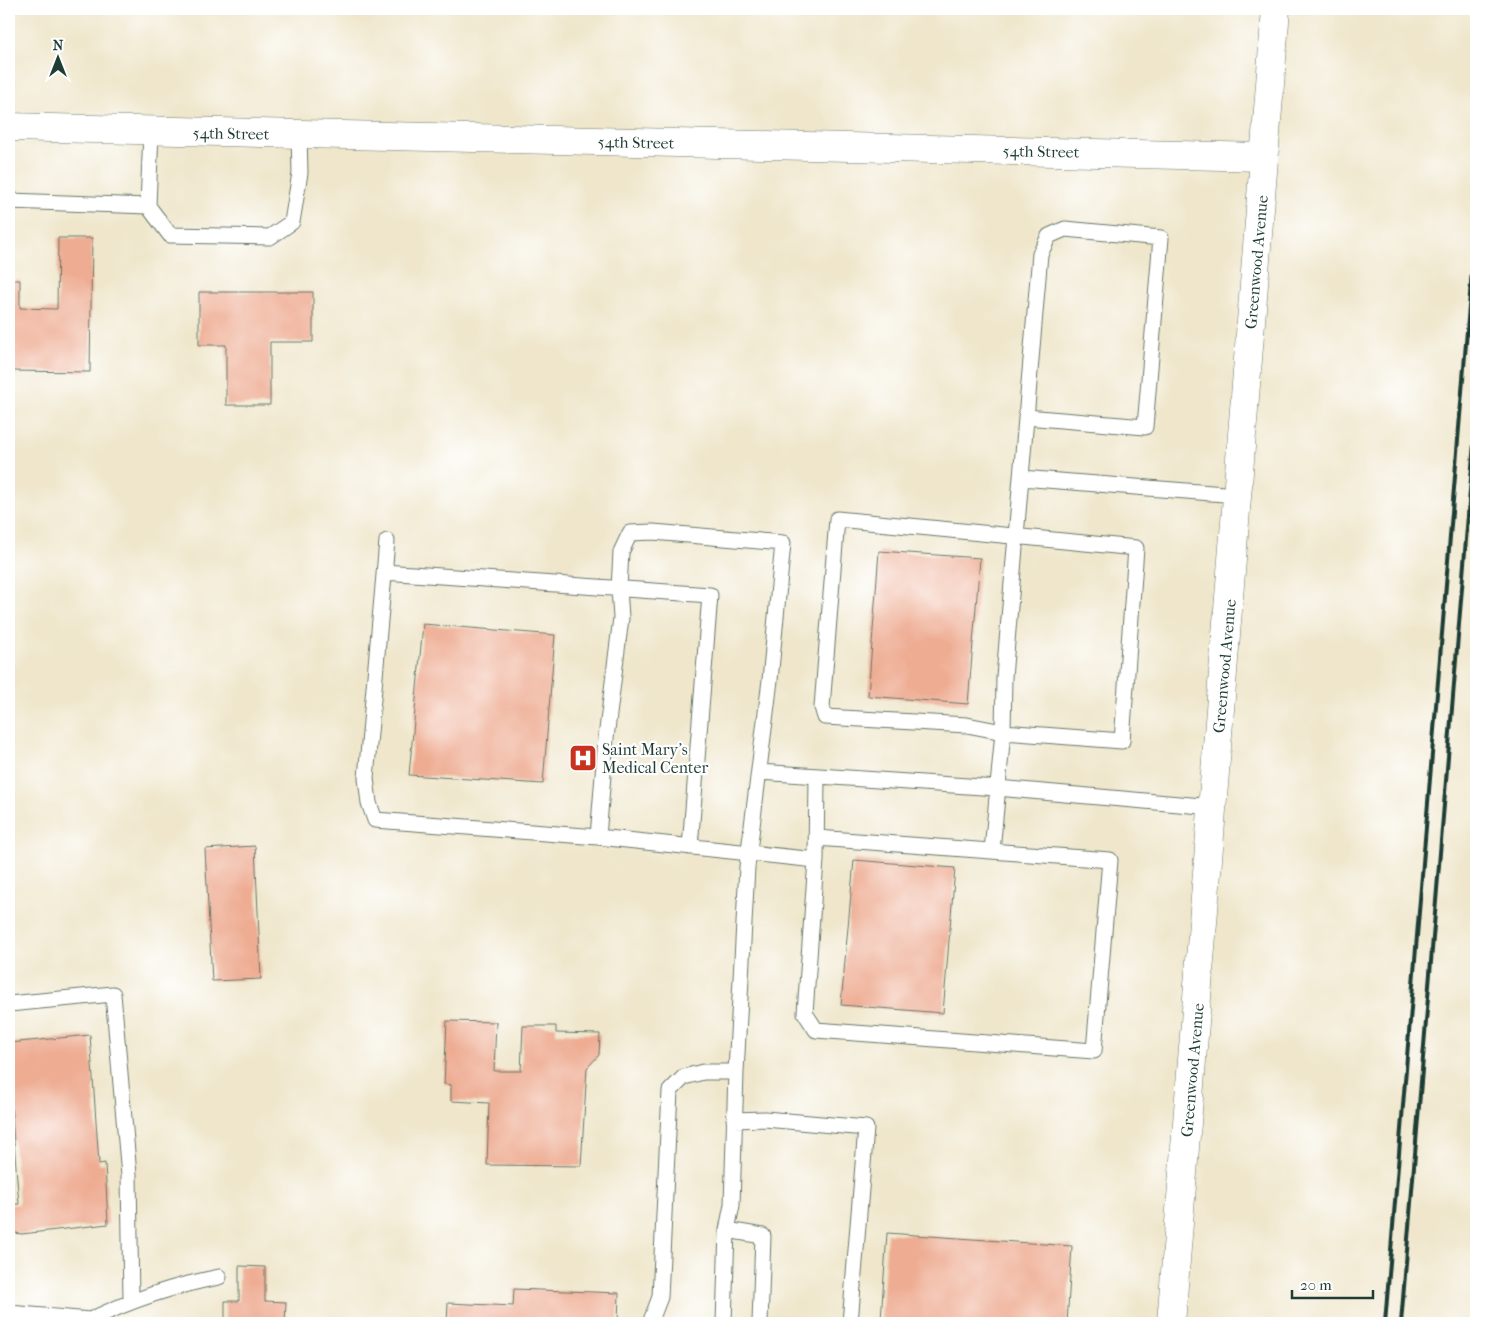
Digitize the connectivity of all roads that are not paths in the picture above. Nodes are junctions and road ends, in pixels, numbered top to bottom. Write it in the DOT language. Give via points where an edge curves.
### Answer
graph roads {
  1 [pos="1276,9"];
  2 [pos="9,127"];
  3 [pos="151,131"];
  4 [pos="299,134"];
  5 [pos="1264,157"];
  6 [pos="9,201"];
  7 [pos="148,206"];
  8 [pos="1026,417"];
  9 [pos="1021,478"];
  10 [pos="1237,495"];
  11 [pos="1017,538"];
  12 [pos="387,541"];
  13 [pos="384,572"];
  14 [pos="619,588"];
  15 [pos="1003,732"];
  16 [pos="759,772"];
  17 [pos="817,777"];
  18 [pos="997,788"];
  19 [pos="1212,807"];
  20 [pos="598,838"];
  21 [pos="816,838"];
  22 [pos="690,847"];
  23 [pos="992,850"];
  24 [pos="748,852"];
  25 [pos="816,860"];
  26 [pos="9,1004"];
  27 [pos="736,1072"];
  28 [pos="734,1120"];
  29 [pos="727,1230"];
  30 [pos="219,1277"];
  31 [pos="131,1300"];
  32 [pos="9,1313"];
  33 [pos="90,1321"];
  34 [pos="650,1323"];
  35 [pos="724,1323"];
  36 [pos="760,1323"];
  37 [pos="850,1323"];
  38 [pos="1171,1323"];
  1 -- 5 [label="main road, Greenwood Avenue"];
  2 -- 3 [label="main road, 54th Street"];
  3 -- 4 [label="main road, 54th Street"];
  3 -- 7 [label="lane"];
  4 -- 5 [label="main road, 54th Street"];
  4 -- 7 [label="lane" via="300,173 292,222 270,237 170,235"];
  5 -- 10 [label="main road, Greenwood Avenue"];
  6 -- 7 [label="lane"];
  8 -- 8 [label="lane" via="1040,254 1049,236 1065,228 1161,238 1145,427"];
  8 -- 9 [label="lane"];
  9 -- 10 [label="lane"];
  9 -- 11 [label="lane"];
  10 -- 19 [label="main road, Greenwood Avenue"];
  11 -- 15 [label="lane" via="1004,677"];
  11 -- 15 [label="lane" via="1136,548 1130,634 1122,741"];
  11 -- 15 [label="lane" via="837,519 822,707 825,717 967,725"];
  12 -- 13 [label="lane"];
  13 -- 14 [label="lane"];
  13 -- 20 [label="lane" via="366,778 375,820"];
  14 -- 16 [label="lane" via="621,552 630,534 652,532 783,543"];
  14 -- 20 [label="lane" via="621,618"];
  14 -- 22 [label="lane" via="710,595"];
  15 -- 18 [label="lane"];
  16 -- 17 [label="lane"];
  16 -- 24 [label="lane"];
  17 -- 18 [label="lane"];
  17 -- 21 [label="lane"];
  18 -- 19 [label="lane"];
  18 -- 23 [label="lane"];
  19 -- 38 [label="main road, Greenwood Avenue"];
  20 -- 22 [label="lane"];
  21 -- 23 [label="lane"];
  21 -- 25 [label="lane"];
  22 -- 24 [label="lane"];
  23 -- 25 [label="lane" via="1110,860 1094,1051 816,1030 805,1013"];
  24 -- 25 [label="lane"];
  24 -- 27 [label="lane"];
  26 -- 31 [label="lane" via="113,994 129,1175"];
  27 -- 28 [label="lane"];
  27 -- 34 [label="lane" via="694,1074 684,1077 670,1091 660,1297"];
  28 -- 29 [label="lane" via="732,1205"];
  28 -- 37 [label="lane" via="766,1119 866,1128"];
  29 -- 35 [label="lane"];
  29 -- 36 [label="lane" via="764,1236"];
  30 -- 31 [label="lane"];
  31 -- 33 [label="lane"];
  32 -- 33 [label="lane"];
}
